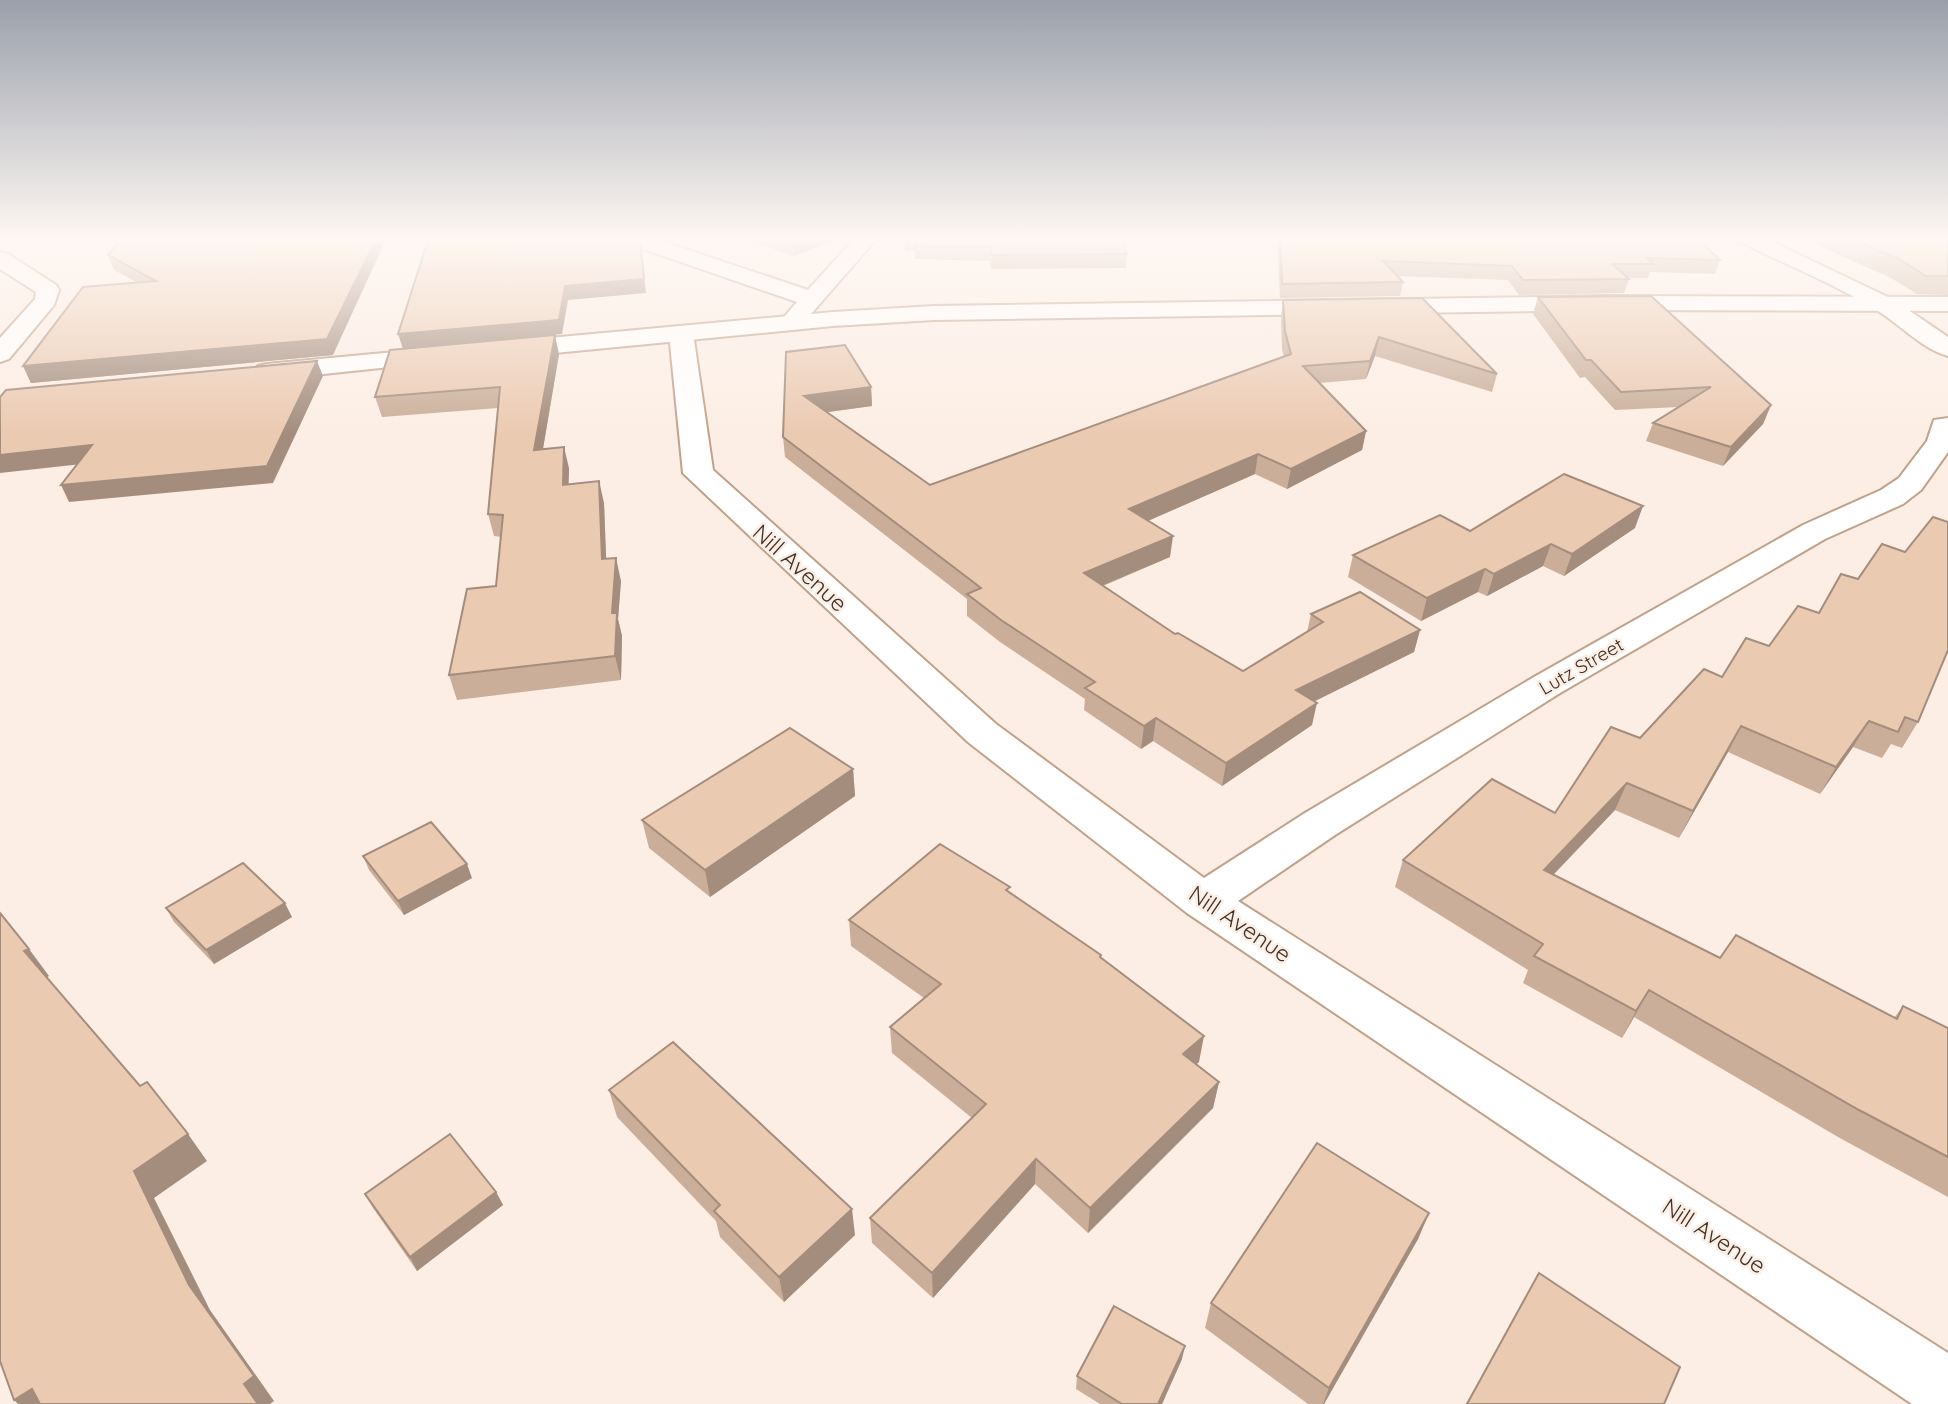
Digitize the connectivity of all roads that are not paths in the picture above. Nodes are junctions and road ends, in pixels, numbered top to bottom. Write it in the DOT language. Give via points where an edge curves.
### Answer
graph roads {
  1 [pos="44,303"];
  2 [pos="809,303"];
  3 [pos="1881,303"];
  4 [pos="1884,304"];
  5 [pos="1948,304"];
  6 [pos="790,323"];
  7 [pos="681,333"];
  8 [pos="1948,348"];
  9 [pos="0,354"];
  10 [pos="247,373"];
  11 [pos="1946,426"];
  12 [pos="1203,901"];
  13 [pos="1948,1390"];
  1 -- 9 [label="street"];
  2 -- 6 [label="street"];
  3 -- 4 [label="street"];
  4 -- 5 [label="street"];
  4 -- 6 [label="street" via="1124,309 934,313"];
  4 -- 8 [label="street"];
  6 -- 7 [label="street"];
  7 -- 10 [label="street"];
  7 -- 12 [label="street, Nill Avenue" via="698,473 705,482 982,733"];
  11 -- 12 [label="street, Lutz Street" via="1926,463 1910,484 1892,497 1814,532 1547,685"];
  12 -- 13 [label="street, Nill Avenue"];
}
